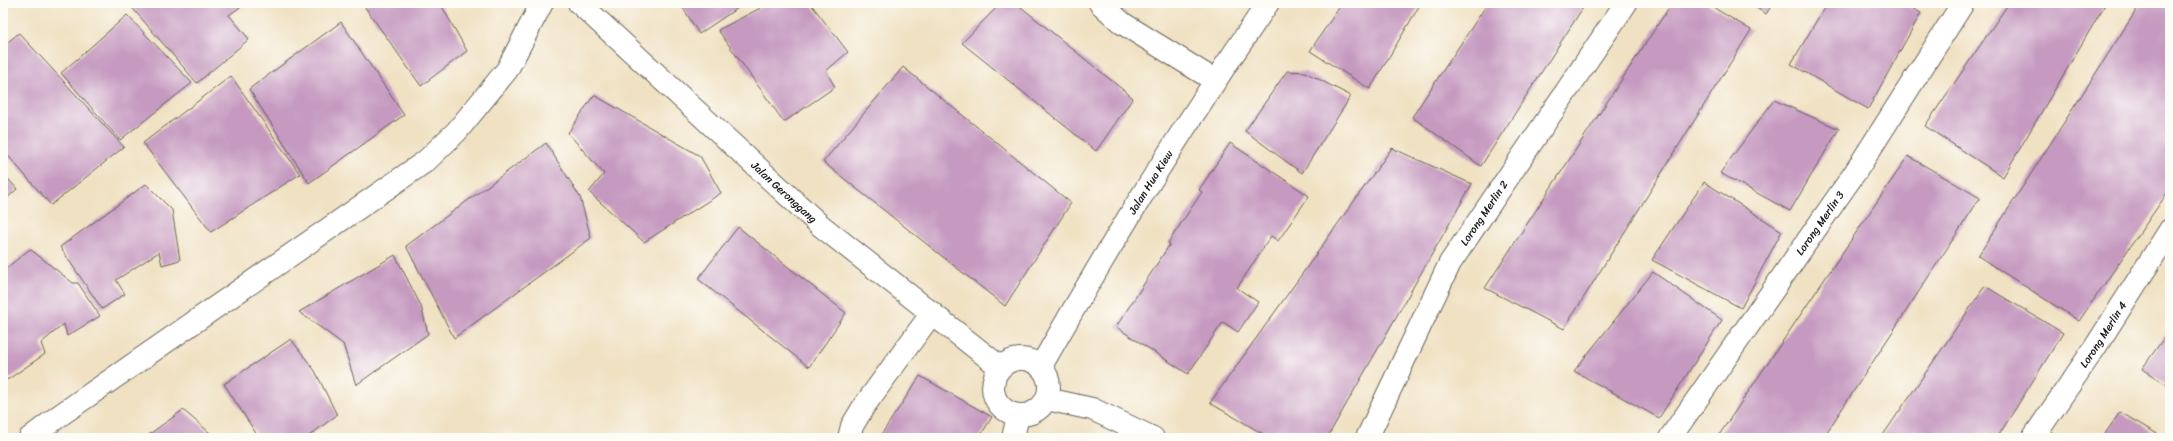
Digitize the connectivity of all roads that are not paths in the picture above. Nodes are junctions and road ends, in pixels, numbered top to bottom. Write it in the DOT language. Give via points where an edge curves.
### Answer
graph roads {
  1 [pos="542,3"];
  2 [pos="579,3"];
  3 [pos="1100,3"];
  4 [pos="1268,3"];
  5 [pos="1626,3"];
  6 [pos="1963,3"];
  7 [pos="1214,80"];
  8 [pos="2170,230"];
  9 [pos="932,313"];
  10 [pos="1041,366"];
  11 [pos="1000,367"];
  12 [pos="1047,399"];
  13 [pos="1018,415"];
  14 [pos="30,438"];
  15 [pos="849,438"];
  16 [pos="1013,438"];
  17 [pos="1153,438"];
  18 [pos="1367,438"];
  19 [pos="1670,438"];
  20 [pos="2033,438"];
  1 -- 14 [label="street" via="507,70 457,131 426,161"];
  2 -- 9 [label="street, Jalan Geronggang" via="820,225"];
  3 -- 7 [label="street" via="1122,23"];
  4 -- 7 [label="street, Jalan Hua Kiew"];
  5 -- 18 [label="street, Lorong Merlin 2" via="1450,263"];
  6 -- 19 [label="street, Lorong Merlin 3" via="1856,171"];
  7 -- 10 [label="street, Jalan Hua Kiew"];
  8 -- 20 [label="street, Lorong Merlin 4"];
  9 -- 11 [label="street, Jalan Geronggang"];
  9 -- 15 [label="street" via="864,406 852,426"];
  10 -- 11 [label="street" via="1025,358"];
  10 -- 12 [label="street" via="1050,382"];
  11 -- 13 [label="street" via="993,383 996,401 1009,412"];
  12 -- 13 [label="street" via="1035,412"];
  12 -- 17 [label="street" via="1092,409"];
  13 -- 16 [label="street"];
}
